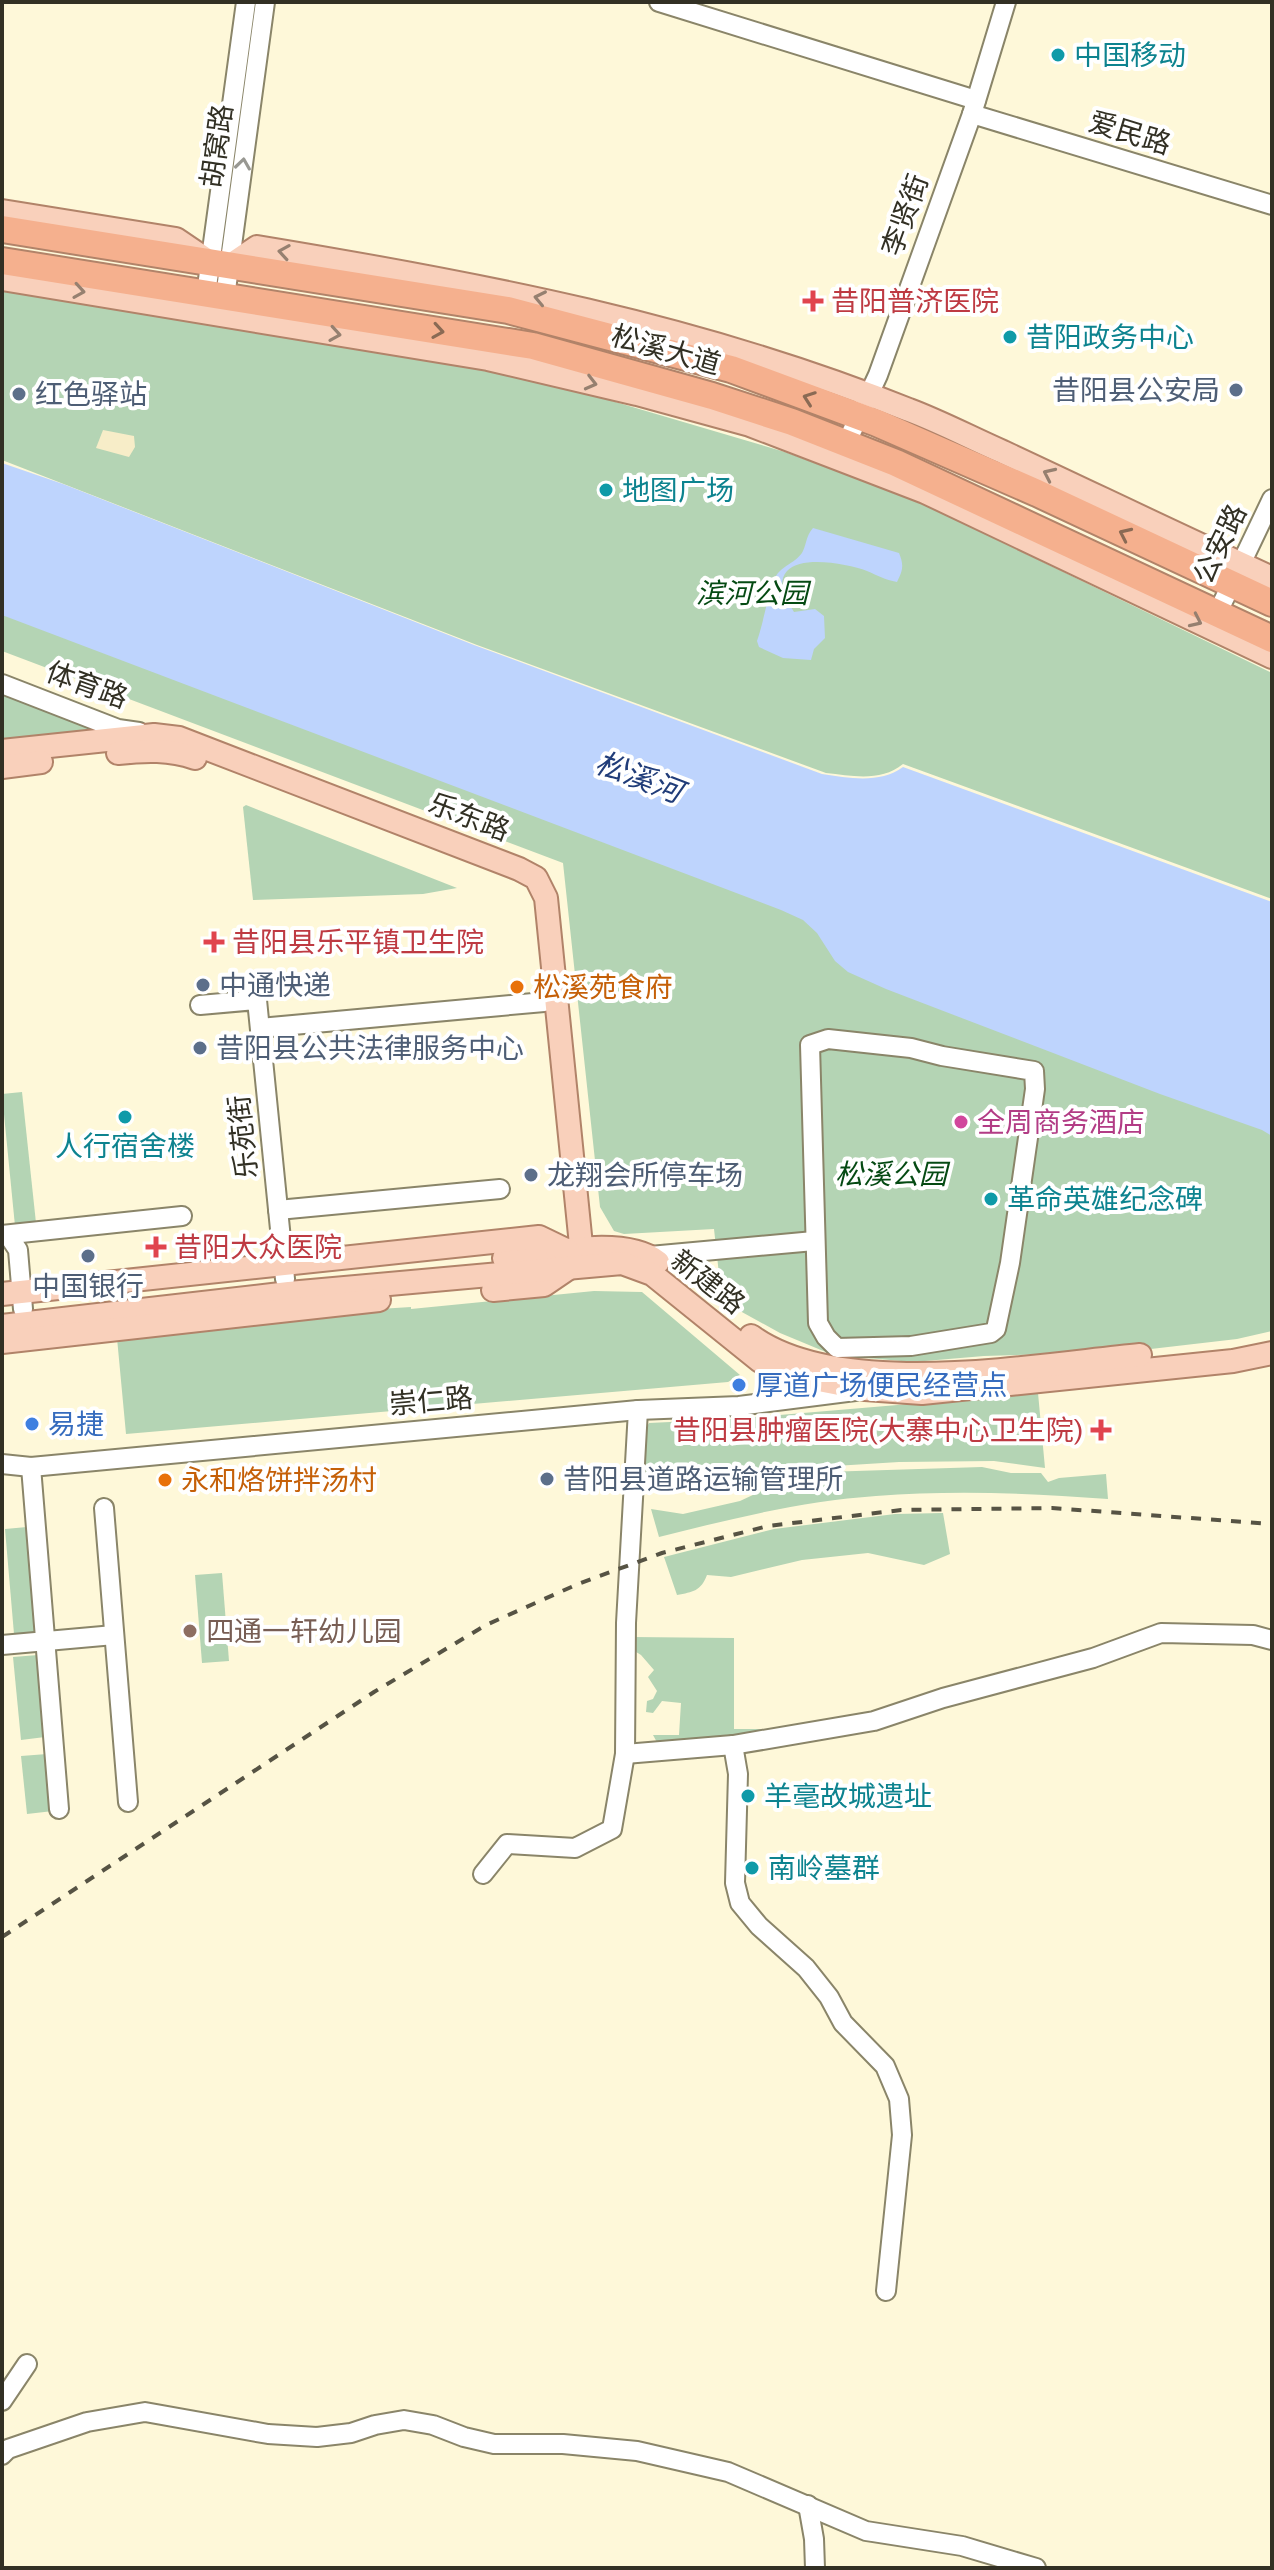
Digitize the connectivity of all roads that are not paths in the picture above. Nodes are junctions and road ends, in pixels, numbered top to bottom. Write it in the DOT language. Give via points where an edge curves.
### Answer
graph roads {
  1 [pos="246,2"];
  2 [pos="265,2"];
  3 [pos="659,2"];
  4 [pos="1006,2"];
  5 [pos="974,107"];
  6 [pos="1272,205"];
  7 [pos="2,211"];
  8 [pos="2,229"];
  9 [pos="2,261"];
  10 [pos="220,264"];
  11 [pos="2,279"];
  12 [pos="216,295"];
  13 [pos="863,405"];
  14 [pos="846,444"];
  15 [pos="1272,499"];
  16 [pos="1237,574"];
  17 [pos="1272,578"];
  18 [pos="1272,603"];
  19 [pos="1218,612"];
  20 [pos="1272,639"];
  21 [pos="1272,657"];
  22 [pos="2,684"];
  23 [pos="154,735"];
  24 [pos="2,751"];
  25 [pos="2,767"];
  26 [pos="544,1002"];
  27 [pos="200,1005"];
  28 [pos="260,1028"];
  29 [pos="500,1189"];
  30 [pos="278,1210"];
  31 [pos="182,1216"];
  32 [pos="5,1235"];
  33 [pos="814,1241"];
  34 [pos="650,1256"];
  35 [pos="576,1259"];
  36 [pos="284,1272"];
  37 [pos="12,1301"];
  38 [pos="2,1326"];
  39 [pos="1272,1337"];
  40 [pos="2,1342"];
  41 [pos="1272,1353"];
  42 [pos="865,1389"];
  43 [pos="638,1410"];
  44 [pos="2,1464"];
  45 [pos="31,1467"];
  46 [pos="104,1508"];
  47 [pos="114,1635"];
  48 [pos="1272,1640"];
  49 [pos="46,1641"];
  50 [pos="2,1645"];
  51 [pos="733,1745"];
  52 [pos="625,1754"];
  53 [pos="128,1802"];
  54 [pos="59,1809"];
  55 [pos="483,1874"];
  56 [pos="886,2291"];
  57 [pos="27,2364"];
  58 [pos="2,2401"];
  59 [pos="2,2455"];
  60 [pos="808,2505"];
  61 [pos="815,2568"];
  62 [pos="1036,2568"];
  1 -- 10 [label="street, 胡窝路"];
  10 -- 2 [label="street, 胡窝路, one-way"];
  3 -- 5 [label="street, 爱民路"];
  4 -- 5 [label="street, 李贤街"];
  5 -- 6 [label="street, 爱民路"];
  5 -- 13 [label="street, 李贤街"];
  7 -- 10 [label="main road" via="176,239"];
  8 -- 10 [label="highway, 松溪大道"];
  9 -- 12 [label="highway, 松溪大道"];
  10 -- 12 [label="street, 胡窝路"];
  13 -- 10 [label="highway, 松溪大道, one-way" via="508,310"];
  11 -- 21 [label="main road, one-way" via="488,359 750,425 925,492"];
  12 -- 14 [label="highway, 松溪大道, one-way" via="533,346 712,396"];
  13 -- 14 [label="street, 李贤街"];
  16 -- 13 [label="highway, 松溪大道, one-way" via="1037,493"];
  14 -- 19 [label="highway, 松溪大道"];
  15 -- 16 [label="street, 公安路"];
  16 -- 17 [label="main road"];
  16 -- 18 [label="highway, 松溪大道"];
  16 -- 19 [label="street, 公安路"];
  19 -- 20 [label="highway, 松溪大道"];
  22 -- 23 [label="street, 体育路" via="118,729"];
  23 -- 24 [label="main road, 乐东路"];
  23 -- 35 [label="main road, 乐东路" via="179,738 536,878 546,898"];
  25 -- 26 [label="main road, 乐东路" via="143,751 179,752 512,880 528,889 532,898"];
  26 -- 28 [label="street"];
  26 -- 35 [label="main road, 乐东路"];
  27 -- 28 [label="street, 乐苑街" via="257,1000"];
  28 -- 30 [label="street, 乐苑街"];
  29 -- 30 [label="street"];
  30 -- 36 [label="street, 乐苑街"];
  31 -- 32 [label="street"];
  32 -- 37 [label="street" via="18,1250"];
  33 -- 33 [label="street" via="818,1323 837,1348 911,1346 996,1329 1013,1249 1034,1071 851,1040 810,1045"];
  33 -- 34 [label="street"];
  34 -- 35 [label="main road, 新建路" via="619,1247"];
  34 -- 39 [label="main road, 新建路" via="768,1348 834,1368 921,1375 1228,1347"];
  35 -- 36 [label="main road, 新建路"];
  35 -- 38 [label="main road, 新建路"];
  35 -- 40 [label="main road" via="544,1285"];
  35 -- 42 [label="main road, 新建路" via="633,1265 652,1274 760,1361 793,1375"];
  36 -- 37 [label="main road, 新建路"];
  41 -- 42 [label="main road, 新建路" via="922,1393"];
  42 -- 43 [label="street, 崇仁路" via="739,1406"];
  43 -- 45 [label="street, 崇仁路"];
  43 -- 52 [label="street"];
  44 -- 45 [label="street, 崇仁路"];
  45 -- 49 [label="street"];
  46 -- 47 [label="street"];
  47 -- 49 [label="street"];
  47 -- 53 [label="street"];
  48 -- 51 [label="street" via="1161,1633 874,1721"];
  49 -- 50 [label="street"];
  49 -- 54 [label="street"];
  51 -- 52 [label="street"];
  51 -- 56 [label="street" via="738,1774 735,1883 740,1903 806,1968 843,2023 885,2066 899,2099 902,2135"];
  52 -- 55 [label="street" via="612,1829 575,1848 507,1844"];
  57 -- 58 [label="street"];
  59 -- 60 [label="street" via="87,2422 145,2412 268,2434 317,2437 404,2420 494,2444 637,2451 728,2472"];
  60 -- 61 [label="street"];
  60 -- 62 [label="street" via="866,2531 962,2546"];
}
